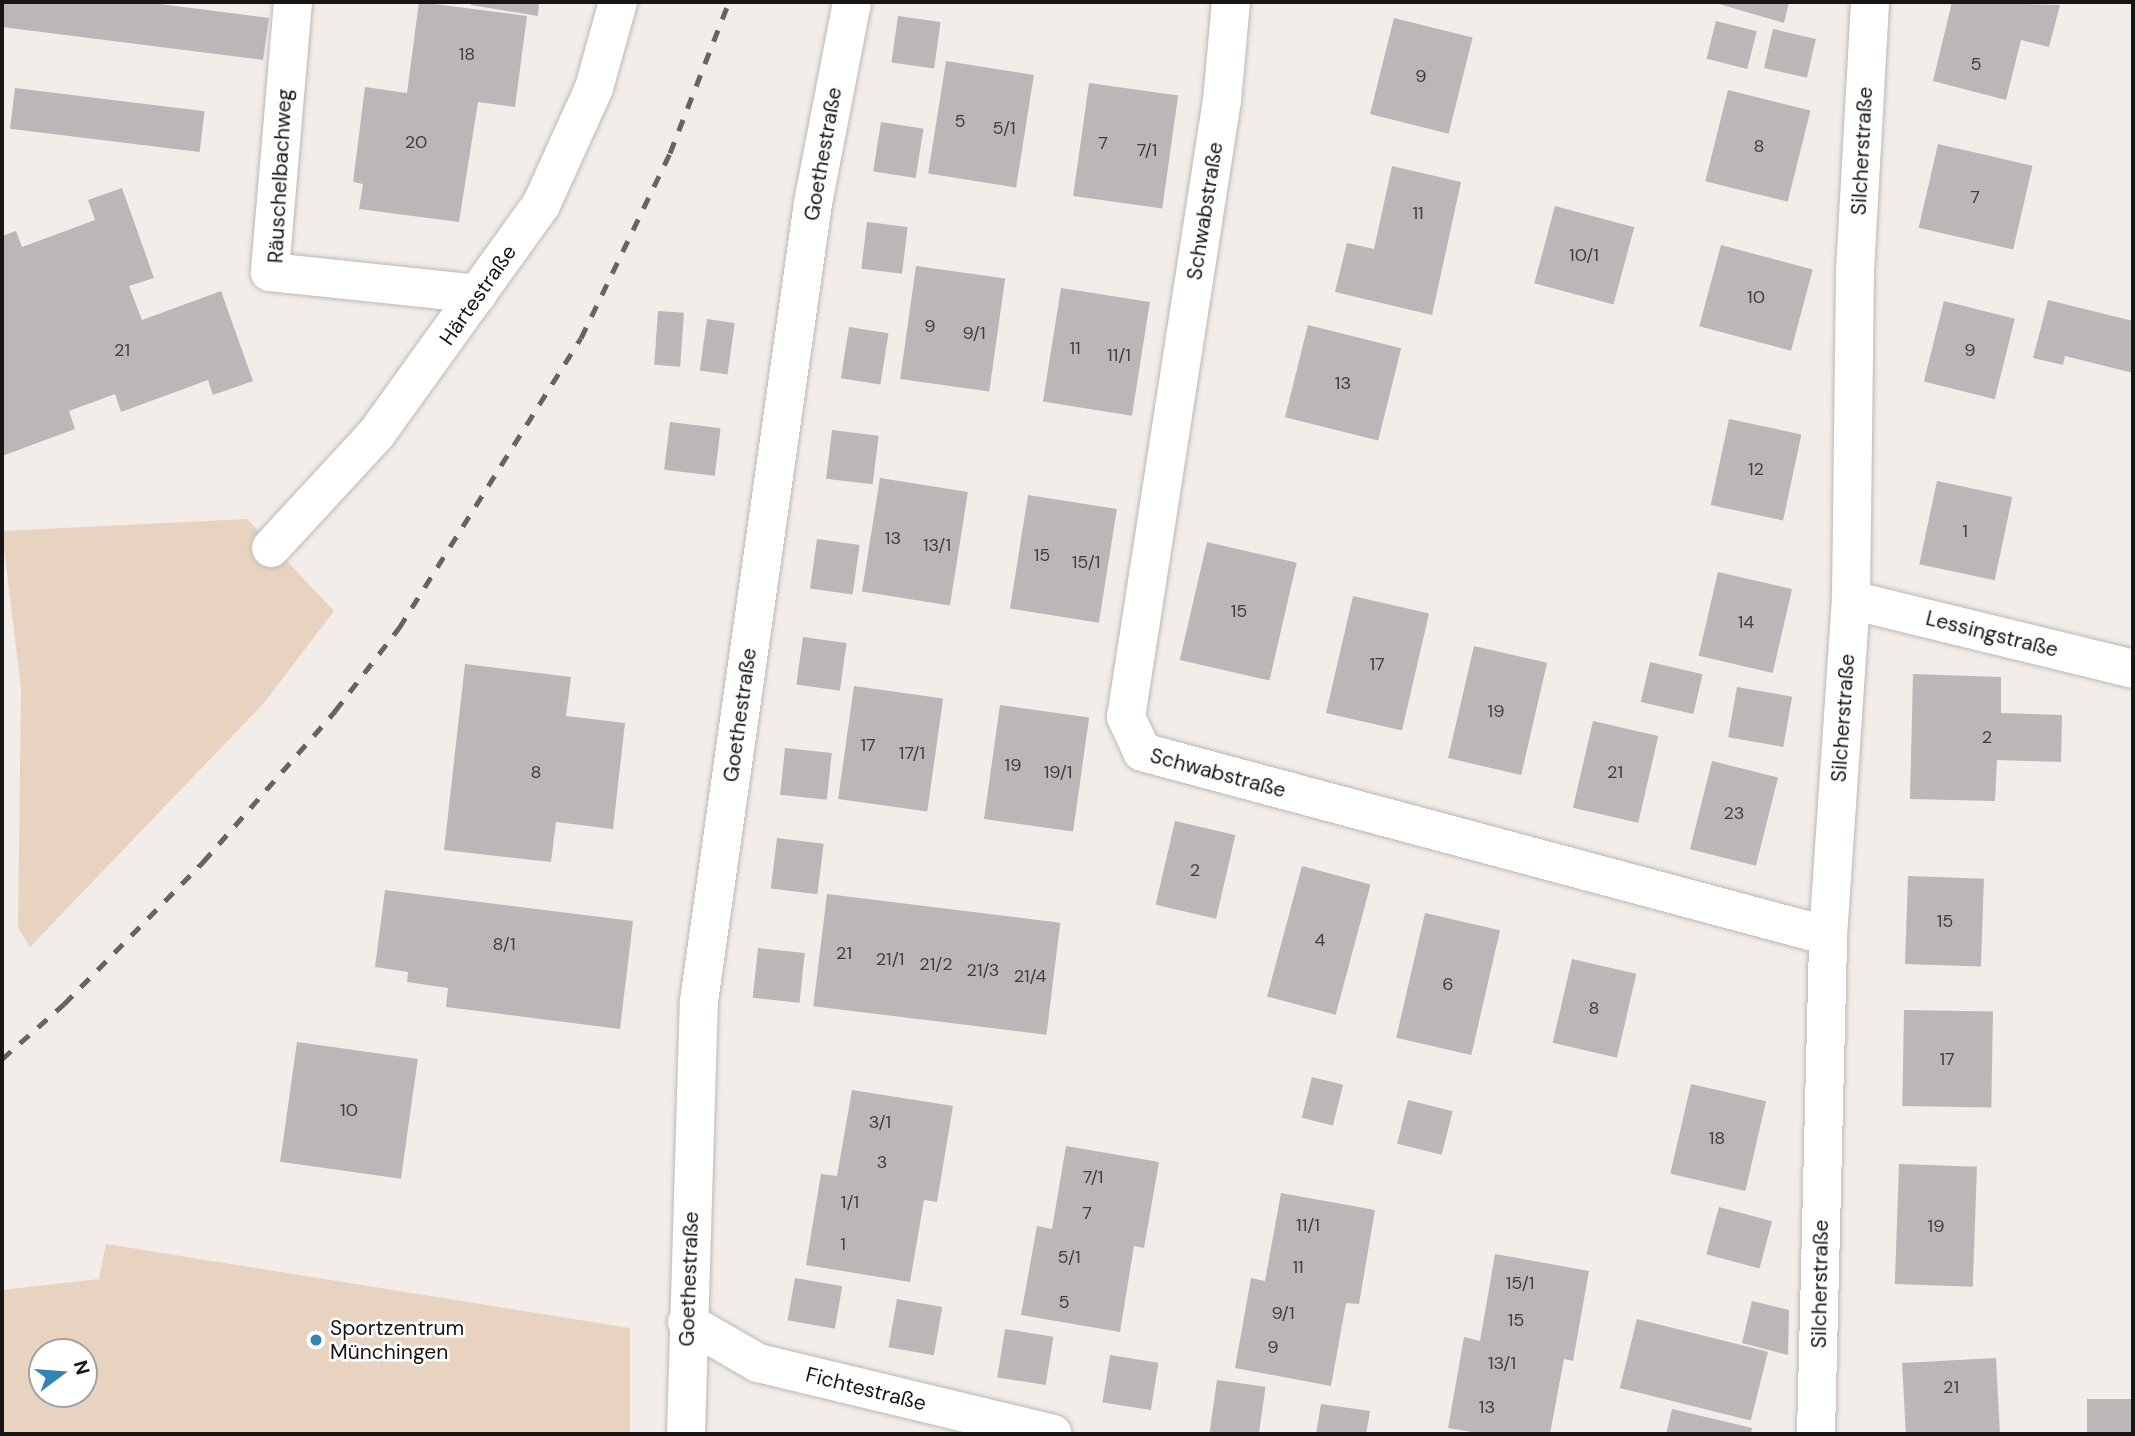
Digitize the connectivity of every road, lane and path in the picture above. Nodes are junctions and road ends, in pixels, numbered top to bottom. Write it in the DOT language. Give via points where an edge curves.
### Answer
graph roads {
  1 [pos="293,2"];
  2 [pos="618,2"];
  3 [pos="852,2"];
  4 [pos="1231,2"];
  5 [pos="1870,2"];
  6 [pos="478,294"];
  7 [pos="271,548"];
  8 [pos="1851,600"];
  9 [pos="2133,668"];
  10 [pos="1828,936"];
  11 [pos="687,1322"];
  12 [pos="686,1434"];
  13 [pos="1053,1434"];
  14 [pos="1816,1434"];
  1 -- 6 [label="street, Räuschelbachweg" via="270,272"];
  2 -- 6 [label="street, Härtestraße" via="569,150 541,205"];
  3 -- 11 [label="street, Goethestraße" via="813,203 699,1001"];
  4 -- 10 [label="street, Schwabstraße" via="1222,100 1126,717 1142,752"];
  5 -- 8 [label="street, Silcherstraße" via="1855,271"];
  6 -- 7 [label="street, Härtestraße" via="377,433"];
  8 -- 9 [label="street, Lessingstraße"];
  8 -- 10 [label="street, Silcherstraße"];
  10 -- 14 [label="street, Silcherstraße"];
  11 -- 12 [label="street, Goethestraße"];
  11 -- 13 [label="street, Fichtestraße" via="758,1363"];
}
